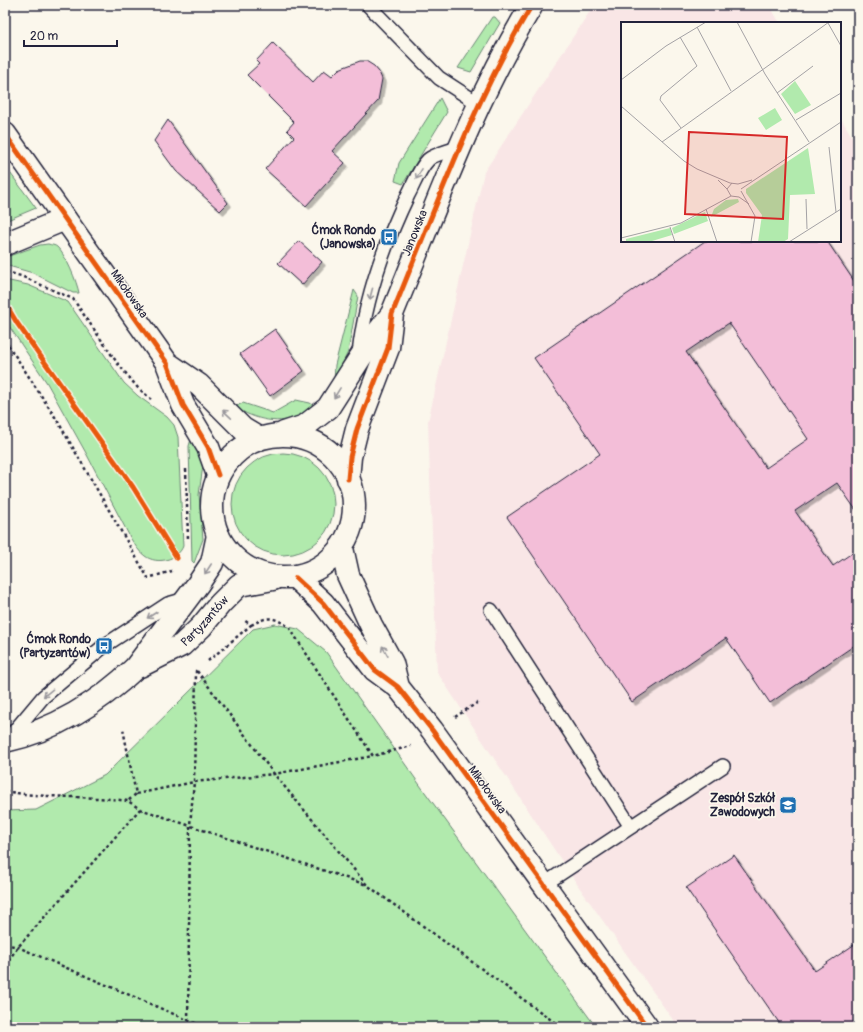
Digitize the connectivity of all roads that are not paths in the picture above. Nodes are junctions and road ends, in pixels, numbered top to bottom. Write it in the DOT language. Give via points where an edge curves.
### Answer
graph roads {
  1 [pos="368,5"];
  2 [pos="532,5"];
  3 [pos="479,104"];
  4 [pos="5,134"];
  5 [pos="461,147"];
  6 [pos="65,219"];
  7 [pos="5,244"];
  8 [pos="392,314"];
  9 [pos="358,361"];
  10 [pos="167,363"];
  11 [pos="284,433"];
  12 [pos="258,438"];
  13 [pos="218,475"];
  14 [pos="348,479"];
  15 [pos="218,535"];
  16 [pos="342,548"];
  17 [pos="274,578"];
  18 [pos="296,578"];
  19 [pos="187,599"];
  20 [pos="491,610"];
  21 [pos="135,668"];
  22 [pos="398,688"];
  23 [pos="5,741"];
  24 [pos="723,766"];
  25 [pos="631,827"];
  26 [pos="544,886"];
  27 [pos="647,1027"];
  1 -- 3 [label="lane" via="439,78"];
  2 -- 3 [label="street, Janowska"];
  3 -- 5 [label="street, Janowska"];
  4 -- 6 [label="street, Mikołowska"];
  5 -- 8 [label="street, Janowska"];
  5 -- 9 [label="lane, one-way" via="428,159 397,218 374,280 361,335"];
  6 -- 7 [label="street"];
  6 -- 10 [label="street, Mikołowska"];
  8 -- 9 [label="street, Janowska"];
  8 -- 14 [label="street, Janowska" via="388,348 356,429"];
  9 -- 11 [label="street, Janowska, one-way" via="328,408 305,426"];
  12 -- 10 [label="street, Mikołowska, one-way" via="243,428 199,385"];
  10 -- 13 [label="street, Mikołowska" via="183,405 208,447"];
  11 -- 12 [label="street"];
  11 -- 14 [label="street" via="308,437 329,450"];
  12 -- 13 [label="street" via="236,450"];
  13 -- 15 [label="street" via="212,505"];
  14 -- 16 [label="street" via="352,516"];
  15 -- 17 [label="street" via="235,561 253,572"];
  15 -- 19 [label="street, Partyzantów, one-way" via="212,563"];
  16 -- 18 [label="street" via="318,570"];
  22 -- 16 [label="street, Mikołowska, one-way" via="392,663 348,575"];
  17 -- 18 [label="street"];
  17 -- 21 [label="street, Partyzantów" via="239,585 182,645"];
  18 -- 22 [label="street, Mikołowska" via="323,603 375,670"];
  19 -- 21 [label="street, Partyzantów"];
  19 -- 23 [label="lane, one-way" via="168,604 104,646 43,696"];
  20 -- 25 [label="lane"];
  21 -- 23 [label="street, Partyzantów" via="92,703 47,728"];
  22 -- 26 [label="street, Mikołowska" via="432,730"];
  24 -- 25 [label="lane"];
  25 -- 26 [label="lane"];
  26 -- 27 [label="street, Mikołowska"];
}
